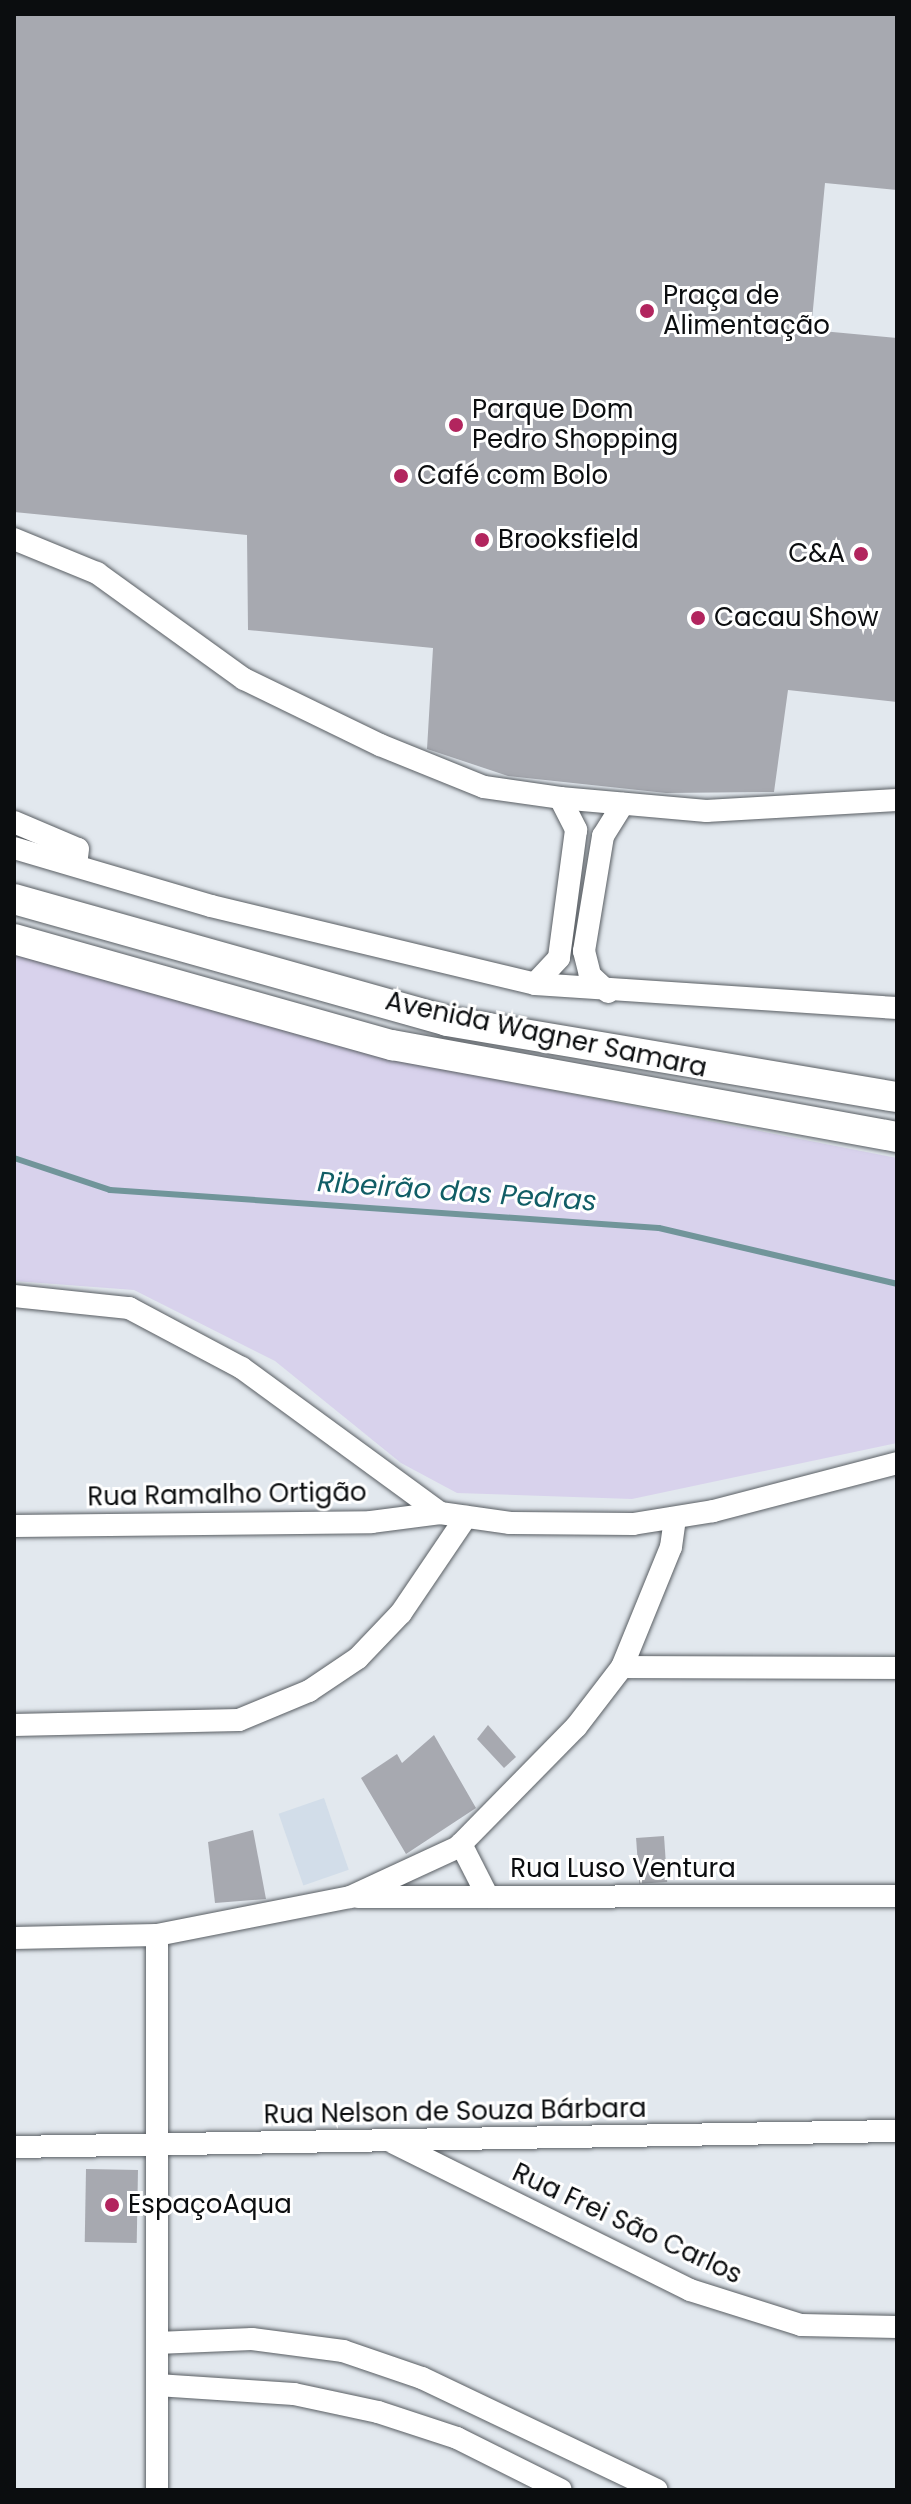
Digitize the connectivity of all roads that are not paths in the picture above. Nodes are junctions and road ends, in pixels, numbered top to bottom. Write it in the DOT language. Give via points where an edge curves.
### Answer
graph roads {
  1 [pos="14,539"];
  2 [pos="560,798"];
  3 [pos="897,800"];
  4 [pos="623,804"];
  5 [pos="14,822"];
  6 [pos="14,848"];
  7 [pos="77,857"];
  8 [pos="14,899"];
  9 [pos="14,939"];
  10 [pos="535,984"];
  11 [pos="608,992"];
  12 [pos="897,1008"];
  13 [pos="897,1097"];
  14 [pos="897,1137"];
  15 [pos="14,1296"];
  16 [pos="897,1463"];
  17 [pos="440,1513"];
  18 [pos="466,1517"];
  19 [pos="675,1518"];
  20 [pos="14,1526"];
  21 [pos="622,1667"];
  22 [pos="897,1668"];
  23 [pos="14,1725"];
  24 [pos="461,1844"];
  25 [pos="897,1896"];
  26 [pos="350,1897"];
  27 [pos="488,1897"];
  28 [pos="157,1935"];
  29 [pos="14,1938"];
  30 [pos="897,2131"];
  31 [pos="391,2142"];
  32 [pos="14,2147"];
  33 [pos="157,2147"];
  34 [pos="897,2327"];
  35 [pos="157,2343"];
  36 [pos="157,2385"];
  37 [pos="565,2451"];
  38 [pos="555,2487"];
  39 [pos="645,2488"];
  40 [pos="157,2490"];
  1 -- 2 [label="street" via="97,573 244,679 402,755 484,787"];
  2 -- 4 [label="street"];
  2 -- 10 [label="street" via="576,830 563,930 559,958"];
  3 -- 4 [label="street" via="706,811"];
  4 -- 11 [label="street" via="603,836 584,951 590,975"];
  5 -- 7 [label="street"];
  6 -- 7 [label="street"];
  7 -- 10 [label="street" via="211,906"];
  8 -- 13 [label="main road, Avenida Wagner Samara" via="447,1021"];
  9 -- 14 [label="main road, Avenida Wagner Samara" via="392,1045"];
  10 -- 11 [label="street"];
  11 -- 12 [label="street"];
  15 -- 17 [label="street" via="129,1308 242,1368"];
  16 -- 19 [label="street"];
  17 -- 18 [label="street"];
  17 -- 20 [label="street, Rua Ramalho Ortigão" via="371,1522"];
  18 -- 19 [label="street" via="510,1523"];
  18 -- 23 [label="street" via="401,1613 358,1658 309,1691 239,1720"];
  19 -- 21 [label="street" via="671,1547"];
  21 -- 22 [label="street"];
  21 -- 24 [label="street" via="576,1727"];
  24 -- 26 [label="street"];
  24 -- 27 [label="street"];
  25 -- 27 [label="street, Rua Luso Ventura"];
  26 -- 27 [label="street, Rua Luso Ventura"];
  26 -- 28 [label="street"];
  28 -- 29 [label="street"];
  28 -- 33 [label="street"];
  30 -- 31 [label="street, Rua Nelson de Souza Bárbara"];
  31 -- 33 [label="street, Rua Nelson de Souza Bárbara"];
  31 -- 34 [label="street, Rua Frei São Carlos" via="690,2290 801,2325"];
  32 -- 33 [label="street, Rua Nelson de Souza Bárbara"];
  33 -- 35 [label="street"];
  35 -- 36 [label="street"];
  35 -- 37 [label="street" via="252,2339 343,2351 422,2378"];
  36 -- 38 [label="street" via="294,2394 378,2412 457,2438"];
  36 -- 40 [label="street"];
  37 -- 38 [label="street" via="550,2459"];
  37 -- 39 [label="street"];
}
